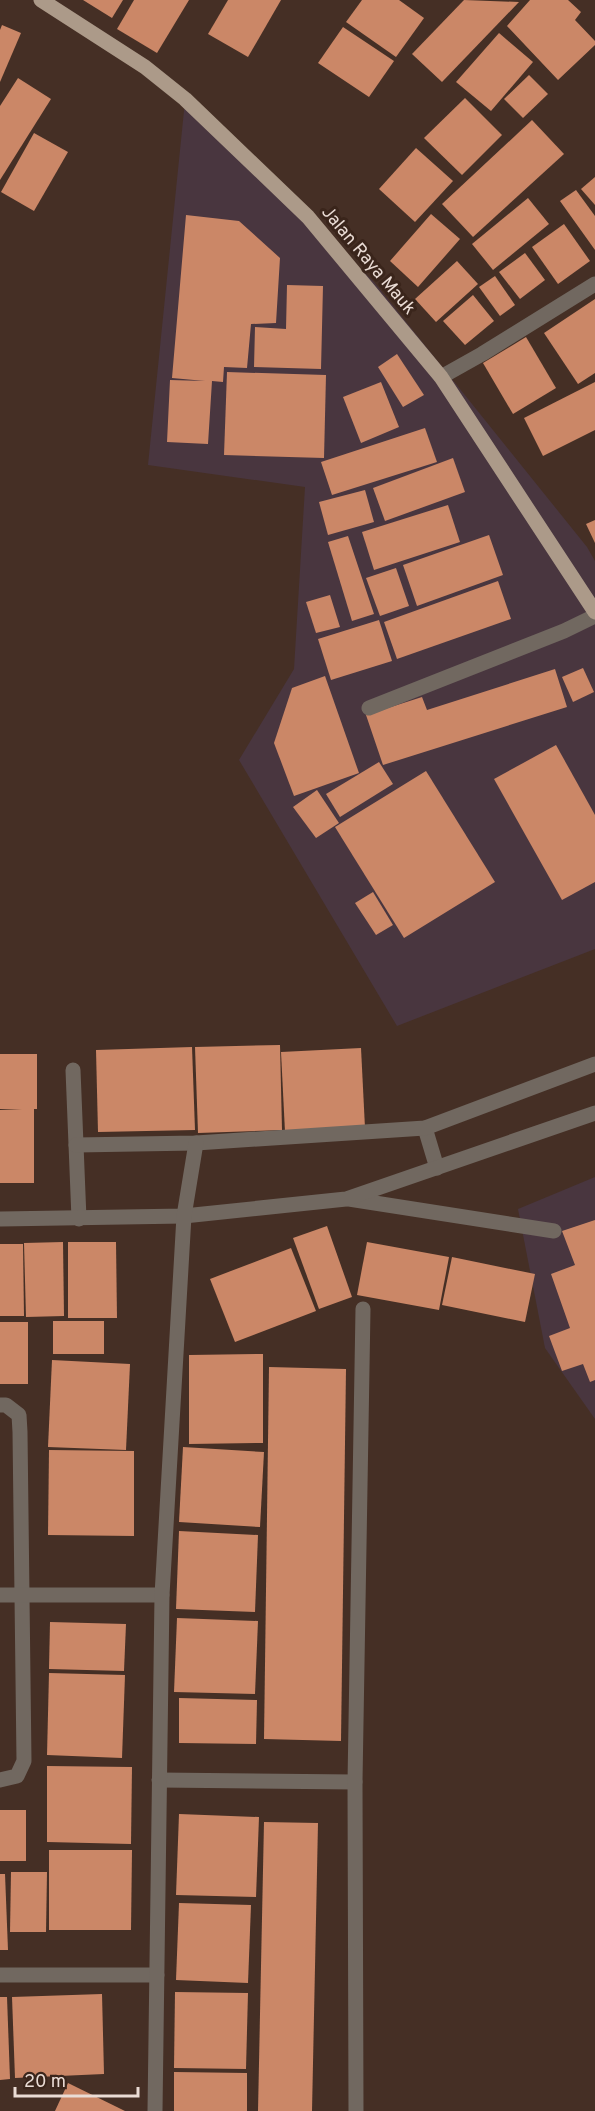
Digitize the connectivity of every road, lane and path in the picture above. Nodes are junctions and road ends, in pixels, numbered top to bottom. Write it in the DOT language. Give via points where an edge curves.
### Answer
graph roads {
  1 [pos="41,0"];
  2 [pos="595,284"];
  3 [pos="441,377"];
  4 [pos="595,614"];
  5 [pos="369,708"];
  6 [pos="595,1064"];
  7 [pos="73,1070"];
  8 [pos="595,1113"];
  9 [pos="425,1128"];
  10 [pos="195,1143"];
  11 [pos="76,1144"];
  12 [pos="437,1168"];
  13 [pos="346,1199"];
  14 [pos="184,1216"];
  15 [pos="0,1219"];
  16 [pos="79,1219"];
  17 [pos="554,1232"];
  18 [pos="363,1310"];
  19 [pos="0,1405"];
  20 [pos="0,1595"];
  21 [pos="22,1595"];
  22 [pos="162,1595"];
  23 [pos="0,1780"];
  24 [pos="159,1780"];
  25 [pos="355,1782"];
  26 [pos="0,1975"];
  27 [pos="157,1975"];
  28 [pos="154,2111"];
  29 [pos="356,2111"];
  1 -- 3 [label="main road, Jalan Raya Mauk" via="145,67 185,99 308,217"];
  2 -- 3 [label="street"];
  3 -- 4 [label="main road, Jalan Raya Mauk"];
  4 -- 5 [label="street" via="564,631"];
  6 -- 9 [label="street"];
  7 -- 11 [label="street"];
  8 -- 12 [label="street"];
  9 -- 10 [label="street"];
  9 -- 12 [label="street"];
  10 -- 11 [label="street"];
  10 -- 14 [label="street"];
  11 -- 16 [label="street"];
  12 -- 13 [label="street"];
  13 -- 14 [label="street"];
  13 -- 17 [label="street"];
  14 -- 16 [label="street"];
  14 -- 22 [label="street"];
  15 -- 16 [label="street"];
  18 -- 25 [label="street"];
  19 -- 21 [label="street" via="19,1415"];
  20 -- 21 [label="street"];
  21 -- 22 [label="street"];
  21 -- 23 [label="street" via="24,1761 17,1776"];
  22 -- 24 [label="street"];
  24 -- 25 [label="street"];
  24 -- 27 [label="street"];
  25 -- 29 [label="street"];
  26 -- 27 [label="street"];
  27 -- 28 [label="street"];
}
